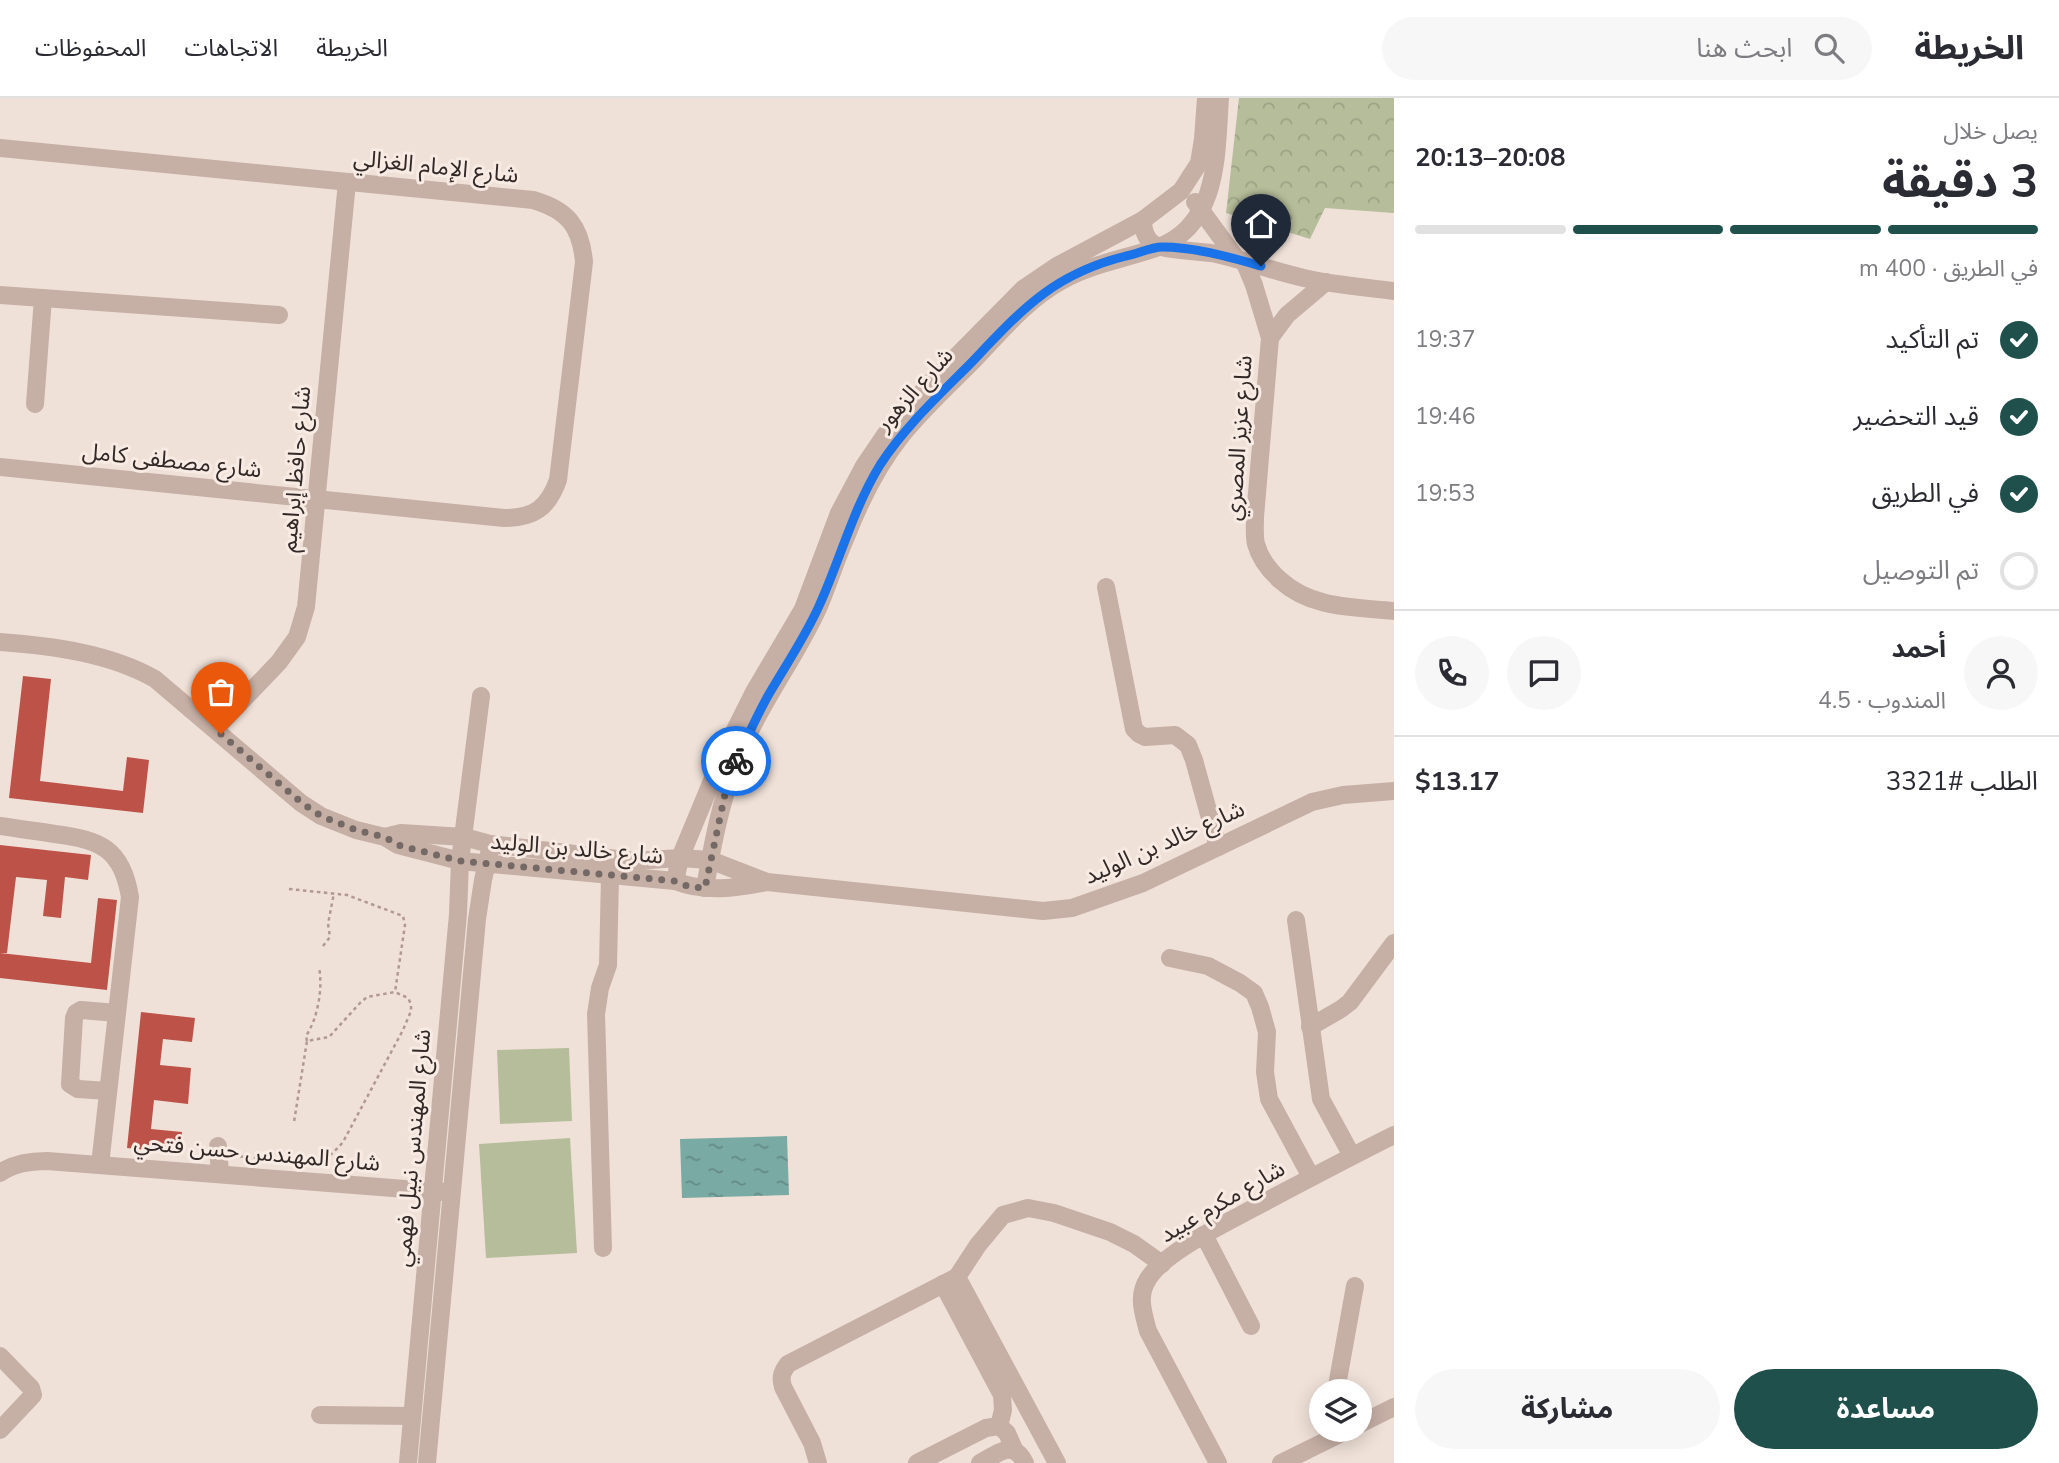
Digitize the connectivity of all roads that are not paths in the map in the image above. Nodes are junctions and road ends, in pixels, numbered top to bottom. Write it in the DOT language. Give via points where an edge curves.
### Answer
graph roads {
  1 [pos="1206,98"];
  2 [pos="1220,98"];
  3 [pos="0,148"];
  4 [pos="347,182"];
  5 [pos="1181,191"];
  6 [pos="1201,209"];
  7 [pos="1143,220"];
  8 [pos="1159,247"];
  9 [pos="1240,260"];
  10 [pos="1326,282"];
  11 [pos="1394,290"];
  12 [pos="0,295"];
  13 [pos="43,298"];
  14 [pos="279,315"];
  15 [pos="1270,338"];
  16 [pos="35,404"];
  17 [pos="0,467"];
  18 [pos="317,499"];
  19 [pos="544,505"];
  20 [pos="1106,587"];
  21 [pos="1394,611"];
  22 [pos="0,642"];
  23 [pos="481,696"];
  24 [pos="215,729"];
  25 [pos="1394,791"];
  26 [pos="1367,794"];
  27 [pos="1394,799"];
  28 [pos="0,826"];
  29 [pos="385,837"];
  30 [pos="464,837"];
  31 [pos="490,844"];
  32 [pos="1218,847"];
  33 [pos="680,858"];
  34 [pos="710,860"];
  35 [pos="460,861"];
  36 [pos="487,864"];
  37 [pos="610,877"];
  38 [pos="675,881"];
  39 [pos="767,882"];
  40 [pos="705,888"];
  41 [pos="1296,920"];
  42 [pos="1394,943"];
  43 [pos="1170,958"];
  44 [pos="117,1013"];
  45 [pos="1310,1027"];
  46 [pos="108,1091"];
  47 [pos="1394,1135"];
  48 [pos="218,1150"];
  49 [pos="1352,1156"];
  50 [pos="100,1165"];
  51 [pos="0,1173"];
  52 [pos="220,1174"];
  53 [pos="1311,1177"];
  54 [pos="432,1191"];
  55 [pos="451,1192"];
  56 [pos="1204,1235"];
  57 [pos="603,1248"];
  58 [pos="1162,1264"];
  59 [pos="950,1281"];
  60 [pos="1355,1286"];
  61 [pos="1251,1326"];
  62 [pos="0,1356"];
  63 [pos="1338,1379"];
  64 [pos="1394,1407"];
  65 [pos="320,1415"];
  66 [pos="412,1416"];
  67 [pos="1372,1418"];
  68 [pos="999,1426"];
  69 [pos="0,1430"];
  70 [pos="1316,1442"];
  71 [pos="1013,1449"];
  72 [pos="939,1458"];
  73 [pos="408,1463"];
  74 [pos="427,1463"];
  75 [pos="818,1463"];
  76 [pos="917,1463"];
  77 [pos="980,1463"];
  78 [pos="1026,1463"];
  79 [pos="1057,1463"];
  80 [pos="1218,1463"];
  81 [pos="1281,1463"];
  1 -- 5 [label="street, شارع الزهور" via="1199,163"];
  2 -- 6 [label="street, شارع الزهور" via="1214,171"];
  3 -- 4 [label="street, شارع الإمام الغزالي"];
  4 -- 18 [label="street, شارع حافظ إبراهيم"];
  4 -- 19 [label="street, شارع الإمام الغزالي" via="533,200 565,215 576,229 584,262 558,480"];
  5 -- 6 [label="street, شارع عزيز المصري"];
  5 -- 7 [label="street, شارع الزهور"];
  6 -- 8 [label="street, شارع الزهور" via="1179,236"];
  6 -- 9 [label="street, شارع عزيز المصري"];
  7 -- 8 [label="street" via="1148,239"];
  7 -- 33 [label="street, شارع الزهور" via="1023,289 885,435 839,513 803,609 736,727"];
  8 -- 9 [label="street"];
  8 -- 34 [label="street, شارع الزهور" via="1086,269 1043,292 902,435 880,466 846,535 818,608 745,741 729,781"];
  9 -- 10 [label="street"];
  9 -- 15 [label="street, شارع عزيز المصري" via="1254,285"];
  10 -- 11 [label="street"];
  10 -- 15 [label="street, شارع عزيز المصري" via="1287,315"];
  12 -- 13 [label="street"];
  13 -- 14 [label="street"];
  13 -- 16 [label="street"];
  15 -- 21 [label="street, شارع عزيز المصري" via="1255,517 1263,562 1285,584 1311,600"];
  17 -- 18 [label="street, شارع مصطفى كامل"];
  18 -- 19 [label="street, شارع مصطفى كامل" via="504,519 525,516"];
  18 -- 24 [label="street, شارع حافظ إبراهيم" via="306,607 298,637"];
  20 -- 32 [label="street" via="1134,729 1145,737 1175,735 1188,745"];
  22 -- 24 [label="street, شارع خالد بن الوليد" via="102,657 135,668"];
  23 -- 30 [label="street, شارع المهندس نبيل فهمي"];
  24 -- 29 [label="street, شارع خالد بن الوليد" via="321,816"];
  25 -- 26 [label="street, شارع خالد بن الوليد"];
  26 -- 27 [label="street, شارع خالد بن الوليد"];
  26 -- 32 [label="street, شارع خالد بن الوليد" via="1312,802"];
  28 -- 44 [label="street, شارع المهندس حسن فتحي" via="85,838 118,860 130,897"];
  29 -- 30 [label="street, شارع خالد بن الوليد" via="401,833"];
  29 -- 35 [label="street, شارع خالد بن الوليد" via="398,845"];
  30 -- 31 [label="street, شارع خالد بن الوليد"];
  30 -- 35 [label="street, شارع المهندس نبيل فهمي"];
  31 -- 33 [label="street, شارع خالد بن الوليد" via="634,861"];
  31 -- 36 [label="street, شارع المهندس نبيل فهمي"];
  32 -- 39 [label="street, شارع خالد بن الوليد" via="1104,898 1043,911"];
  33 -- 34 [label="street, شارع خالد بن الوليد"];
  33 -- 38 [label="street, شارع الزهور"];
  34 -- 39 [label="street, شارع خالد بن الوليد"];
  34 -- 40 [label="street, شارع الزهور"];
  35 -- 36 [label="street, شارع خالد بن الوليد"];
  35 -- 54 [label="street, شارع المهندس نبيل فهمي"];
  36 -- 37 [label="street, شارع خالد بن الوليد"];
  36 -- 55 [label="street, شارع المهندس نبيل فهمي" via="477,919"];
  37 -- 38 [label="street, شارع خالد بن الوليد"];
  37 -- 57 [label="street" via="608,965 596,1014"];
  38 -- 40 [label="street, شارع خالد بن الوليد"];
  39 -- 40 [label="street, شارع خالد بن الوليد"];
  41 -- 45 [label="street"];
  42 -- 45 [label="street" via="1350,1002"];
  43 -- 53 [label="street" via="1208,966 1254,993 1267,1032 1269,1099"];
  44 -- 46 [label="street, شارع المهندس حسن فتحي"];
  44 -- 46 [label="street" via="81,1010 74,1018 70,1084"];
  45 -- 49 [label="street" via="1321,1099"];
  46 -- 50 [label="street, شارع المهندس حسن فتحي"];
  47 -- 49 [label="street, شارع مكرم عبيد"];
  48 -- 52 [label="street"];
  49 -- 53 [label="street, شارع مكرم عبيد"];
  50 -- 51 [label="street, شارع المهندس حسن فتحي" via="26,1161"];
  50 -- 52 [label="street, شارع المهندس حسن فتحي"];
  52 -- 54 [label="street, شارع المهندس حسن فتحي"];
  53 -- 56 [label="street, شارع مكرم عبيد"];
  54 -- 55 [label="street, شارع المهندس حسن فتحي"];
  54 -- 66 [label="street, شارع المهندس نبيل فهمي"];
  55 -- 74 [label="street, شارع المهندس نبيل فهمي"];
  56 -- 58 [label="street, شارع مكرم عبيد"];
  56 -- 61 [label="street"];
  58 -- 59 [label="street" via="1110,1232 1028,1208 1003,1215"];
  58 -- 80 [label="street, شارع مكرم عبيد" via="1148,1278 1141,1296 1148,1331"];
  59 -- 68 [label="street" via="1002,1395"];
  59 -- 75 [label="street" via="788,1364 782,1372 783,1387"];
  59 -- 79 [label="street"];
  60 -- 63 [label="street"];
  62 -- 69 [label="street" via="33,1395"];
  64 -- 67 [label="street"];
  65 -- 66 [label="street"];
  66 -- 73 [label="street, شارع المهندس نبيل فهمي"];
  68 -- 71 [label="street"];
  68 -- 72 [label="street" via="986,1428"];
  70 -- 81 [label="street"];
  71 -- 77 [label="street"];
  71 -- 78 [label="street"];
  72 -- 76 [label="street"];
}
